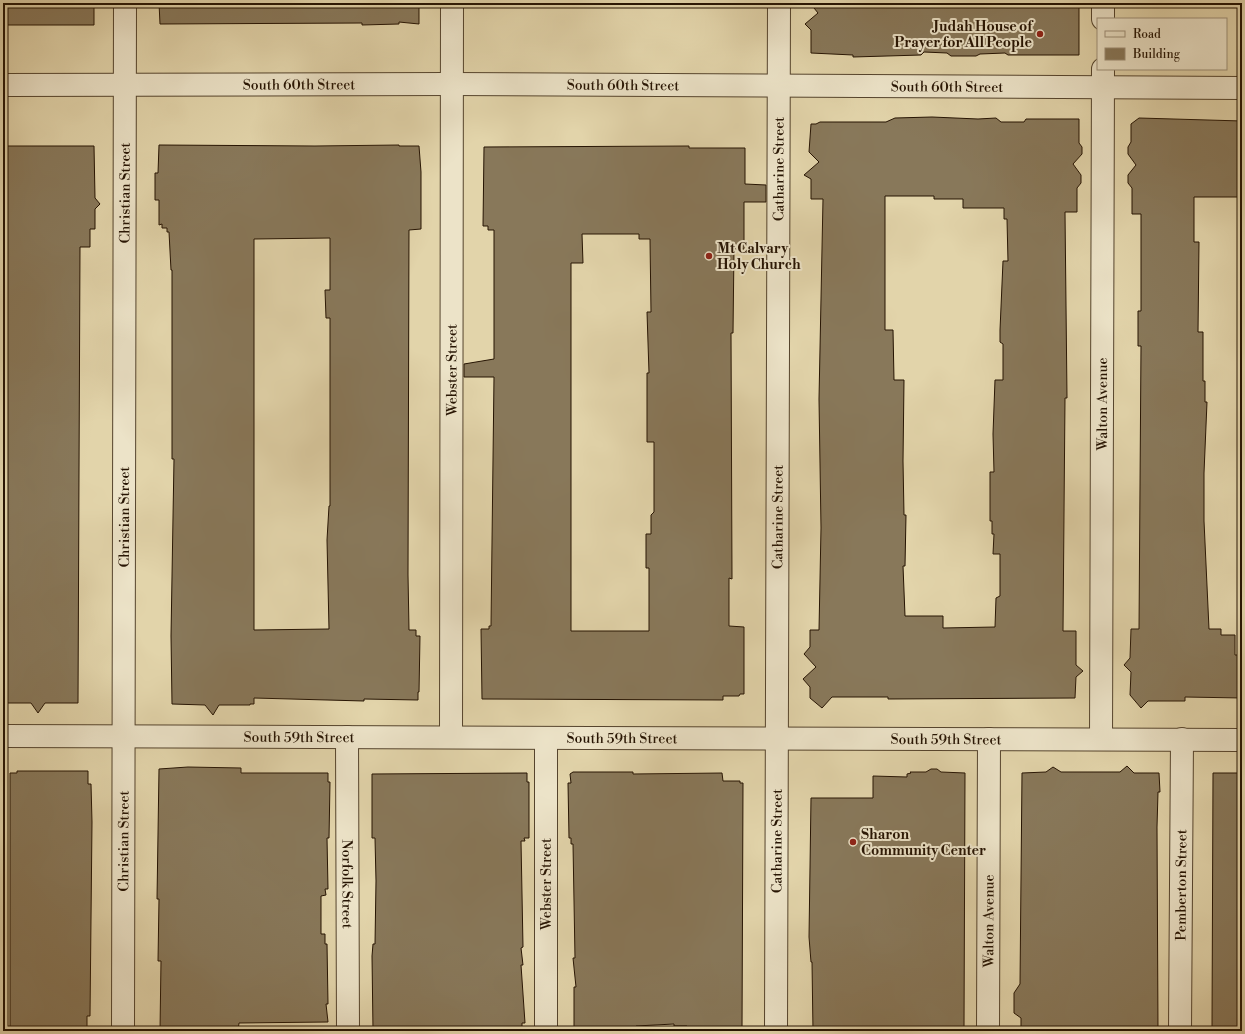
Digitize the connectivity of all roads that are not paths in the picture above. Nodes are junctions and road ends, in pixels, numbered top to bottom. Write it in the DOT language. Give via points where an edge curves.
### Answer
graph roads {
  1 [pos="125,3"];
  2 [pos="452,3"];
  3 [pos="779,3"];
  4 [pos="1103,3"];
  5 [pos="1103,18"];
  6 [pos="1103,78"];
  7 [pos="451,84"];
  8 [pos="3,85"];
  9 [pos="125,85"];
  10 [pos="778,87"];
  11 [pos="1242,88"];
  12 [pos="3,736"];
  13 [pos="451,736"];
  14 [pos="123,737"];
  15 [pos="347,737"];
  16 [pos="546,738"];
  17 [pos="777,738"];
  18 [pos="989,739"];
  19 [pos="1101,739"];
  20 [pos="1182,739"];
  21 [pos="1242,740"];
  22 [pos="122,1031"];
  23 [pos="348,1031"];
  24 [pos="546,1031"];
  25 [pos="776,1031"];
  26 [pos="988,1031"];
  27 [pos="1180,1031"];
  1 -- 9 [label="street, Christian Street"];
  2 -- 7 [label="street, Webster Street"];
  3 -- 10 [label="street, Catharine Street"];
  4 -- 5 [label="street"];
  6 -- 10 [label="street, South 60th Street"];
  6 -- 11 [label="street, South 60th Street"];
  6 -- 19 [label="street, Walton Avenue"];
  7 -- 9 [label="street, South 60th Street"];
  7 -- 10 [label="street, South 60th Street"];
  7 -- 13 [label="street, Webster Street"];
  8 -- 9 [label="street, South 60th Street"];
  9 -- 14 [label="street, Christian Street"];
  10 -- 17 [label="street, Catharine Street"];
  12 -- 14 [label="street, South 59th Street"];
  13 -- 15 [label="street, South 59th Street"];
  13 -- 16 [label="street, South 59th Street"];
  14 -- 15 [label="street, South 59th Street"];
  14 -- 22 [label="street, Christian Street"];
  15 -- 23 [label="street, Norfolk Street"];
  16 -- 17 [label="street, South 59th Street"];
  16 -- 24 [label="street, Webster Street"];
  17 -- 18 [label="street, South 59th Street"];
  17 -- 25 [label="street, Catharine Street"];
  18 -- 19 [label="street, South 59th Street"];
  18 -- 26 [label="street, Walton Avenue"];
  19 -- 20 [label="street, South 59th Street"];
  20 -- 21 [label="street, South 59th Street"];
  20 -- 27 [label="street, Pemberton Street"];
}
